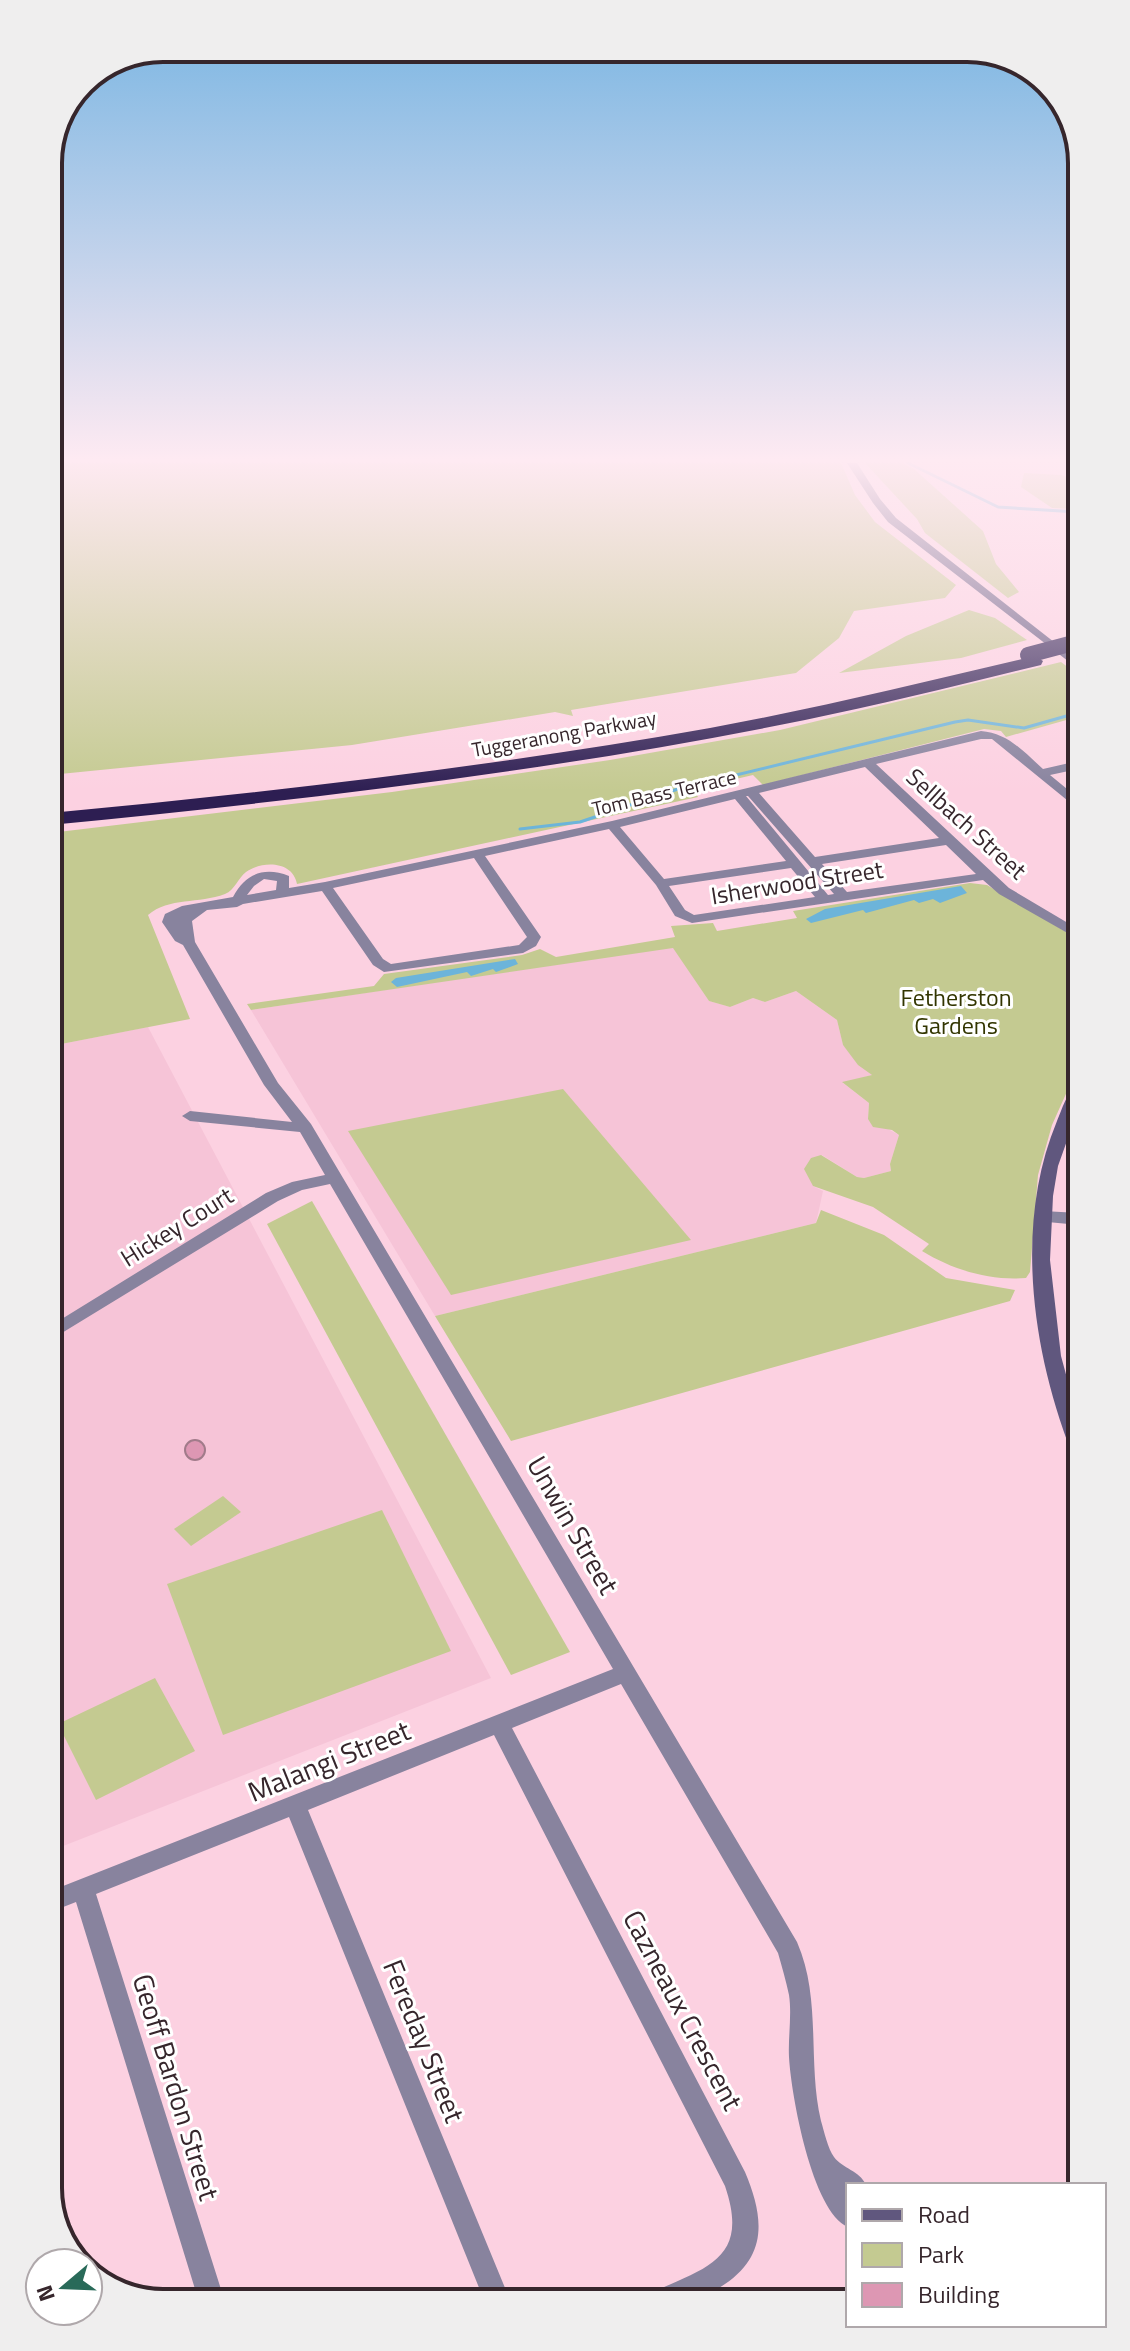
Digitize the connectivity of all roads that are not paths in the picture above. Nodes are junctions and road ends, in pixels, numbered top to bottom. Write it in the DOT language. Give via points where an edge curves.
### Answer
graph roads {
  1 [pos="959,573"];
  2 [pos="1068,645"];
  3 [pos="1068,651"];
  4 [pos="1032,658"];
  5 [pos="1068,658"];
  6 [pos="869,764"];
  7 [pos="1068,769"];
  8 [pos="1068,775"];
  9 [pos="1045,777"];
  10 [pos="745,795"];
  11 [pos="1068,797"];
  12 [pos="62,811"];
  13 [pos="62,818"];
  14 [pos="612,825"];
  15 [pos="948,841"];
  16 [pos="478,855"];
  17 [pos="812,861"];
  18 [pos="796,863"];
  19 [pos="986,876"];
  20 [pos="661,883"];
  21 [pos="325,886"];
  22 [pos="282,894"];
  23 [pos="845,898"];
  24 [pos="826,901"];
  25 [pos="237,903"];
  26 [pos="201,909"];
  27 [pos="1068,929"];
  28 [pos="1068,1115"];
  29 [pos="190,1116"];
  30 [pos="305,1128"];
  31 [pos="335,1178"];
  32 [pos="1043,1217"];
  33 [pos="1068,1218"];
  34 [pos="62,1327"];
  35 [pos="1068,1412"];
  36 [pos="626,1673"];
  37 [pos="499,1724"];
  38 [pos="295,1805"];
  39 [pos="83,1889"];
  40 [pos="62,1897"];
  41 [pos="827,2167"];
  42 [pos="850,2183"];
  43 [pos="846,2212"];
  44 [pos="208,2289"];
  45 [pos="493,2289"];
  46 [pos="690,2289"];
  1 -- 5 [label="main road"];
  2 -- 4 [label="highway, Tuggeranong Parkway, bridge"];
  3 -- 4 [label="highway, Tuggeranong Parkway"];
  4 -- 12 [label="highway, Tuggeranong Parkway" via="751,718 472,764"];
  4 -- 13 [label="highway, Tuggeranong Parkway" via="806,714 482,771"];
  6 -- 9 [label="street, Tom Bass Terrace" via="984,735 1001,739"];
  6 -- 10 [label="street, Tom Bass Terrace"];
  6 -- 15 [label="street, Sellbach Street"];
  7 -- 9 [label="street"];
  8 -- 9 [label="street"];
  9 -- 11 [label="street"];
  10 -- 14 [label="street, Tom Bass Terrace"];
  10 -- 17 [label="street"];
  10 -- 18 [label="street"];
  14 -- 16 [label="street, Tom Bass Terrace"];
  14 -- 20 [label="street, Isherwood Street"];
  15 -- 17 [label="street"];
  15 -- 19 [label="street, Sellbach Street"];
  16 -- 21 [label="street, Tom Bass Terrace"];
  16 -- 21 [label="street" via="534,937 523,949 389,969 378,962"];
  17 -- 23 [label="street"];
  18 -- 20 [label="street"];
  18 -- 24 [label="street"];
  19 -- 23 [label="street, Isherwood Street"];
  19 -- 27 [label="street, Sellbach Street"];
  20 -- 24 [label="street, Isherwood Street" via="680,913 692,919"];
  21 -- 22 [label="street, Tom Bass Terrace"];
  22 -- 25 [label="street, Tom Bass Terrace"];
  22 -- 25 [label="street" via="281,877 259,875 248,882"];
  23 -- 24 [label="street, Isherwood Street"];
  25 -- 26 [label="street, Tom Bass Terrace"];
  26 -- 30 [label="street, Unwin Street" via="185,919 188,942 272,1085"];
  28 -- 32 [label="main road" via="1058,1138"];
  29 -- 30 [label="street"];
  30 -- 31 [label="street, Unwin Street"];
  31 -- 34 [label="street, Hickey Court" via="272,1197"];
  31 -- 36 [label="street, Unwin Street"];
  32 -- 33 [label="street"];
  32 -- 35 [label="main road" via="1043,1290 1056,1374"];
  36 -- 37 [label="street, Malangi Street"];
  36 -- 41 [label="street, Unwin Street" via="789,1950 801,1998 809,2121"];
  37 -- 38 [label="street, Malangi Street"];
  37 -- 46 [label="street, Cazneaux Crescent" via="736,2181 747,2224 739,2253 712,2280"];
  38 -- 39 [label="street, Malangi Street"];
  38 -- 45 [label="street, Fereday Street"];
  39 -- 40 [label="street, Malangi Street"];
  39 -- 44 [label="street, Geoff Bardon Street"];
  41 -- 42 [label="street"];
  41 -- 43 [label="street, Unwin Street" via="836,2199"];
}
